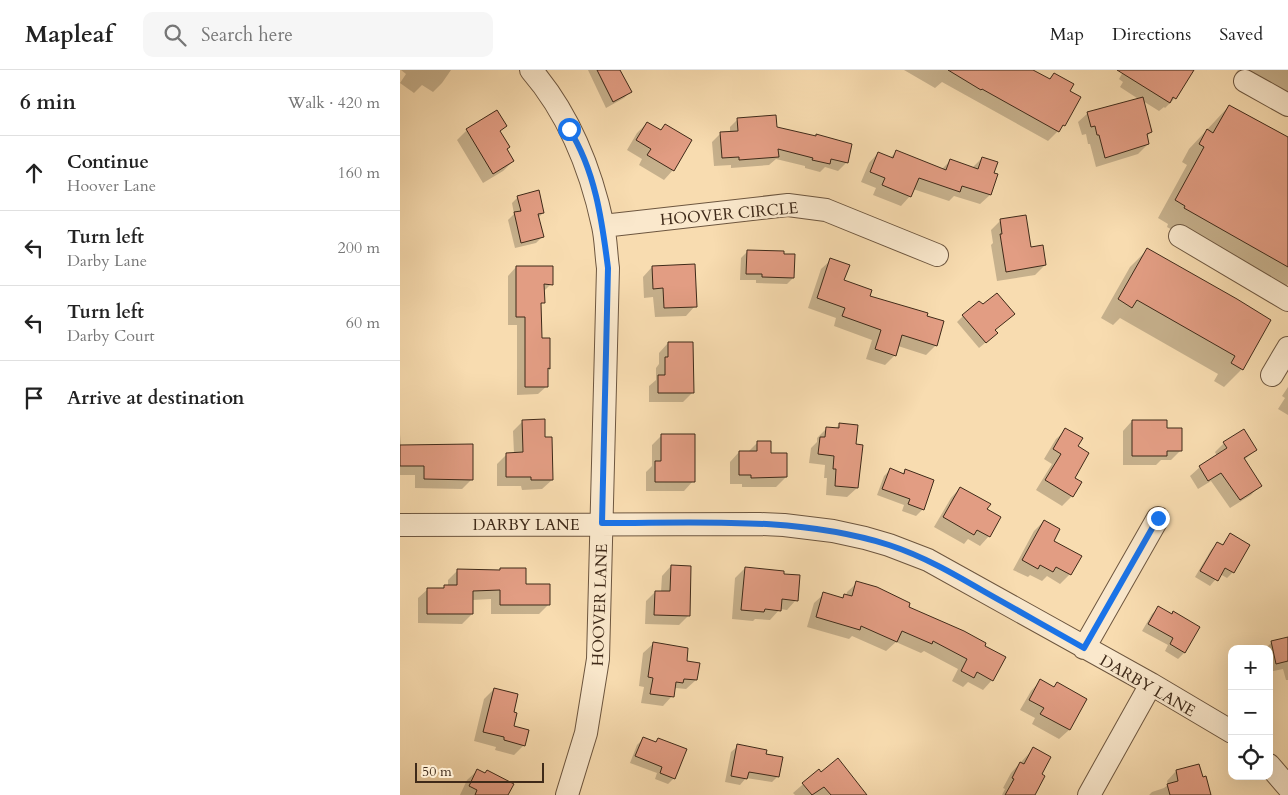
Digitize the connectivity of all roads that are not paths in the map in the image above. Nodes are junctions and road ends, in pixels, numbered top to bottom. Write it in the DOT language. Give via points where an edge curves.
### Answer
graph roads {
  1 [pos="531,70"];
  2 [pos="1246,81"];
  3 [pos="1288,105"];
  4 [pos="603,226"];
  5 [pos="1180,236"];
  6 [pos="937,255"];
  7 [pos="1288,300"];
  8 [pos="1288,348"];
  9 [pos="1272,375"];
  10 [pos="1158,518"];
  11 [pos="602,523"];
  12 [pos="400,525"];
  13 [pos="1084,648"];
  14 [pos="1151,684"];
  15 [pos="1228,730"];
  16 [pos="575,792"];
  17 [pos="1089,795"];
  1 -- 4 [label="street, HOOVER LANE" via="554,100 577,142"];
  2 -- 3 [label="street"];
  4 -- 6 [label="street, HOOVER CIRCLE" via="788,205 826,210"];
  4 -- 11 [label="street, HOOVER LANE" via="609,289"];
  5 -- 7 [label="street"];
  8 -- 9 [label="street"];
  10 -- 13 [label="street"];
  11 -- 12 [label="street, DARBY LANE"];
  11 -- 13 [label="street, DARBY LANE" via="784,525 873,540 942,568"];
  11 -- 16 [label="street, HOOVER LANE" via="598,659"];
  13 -- 14 [label="street, DARBY LANE"];
  14 -- 15 [label="street, DARBY LANE"];
  14 -- 17 [label="street"];
}
